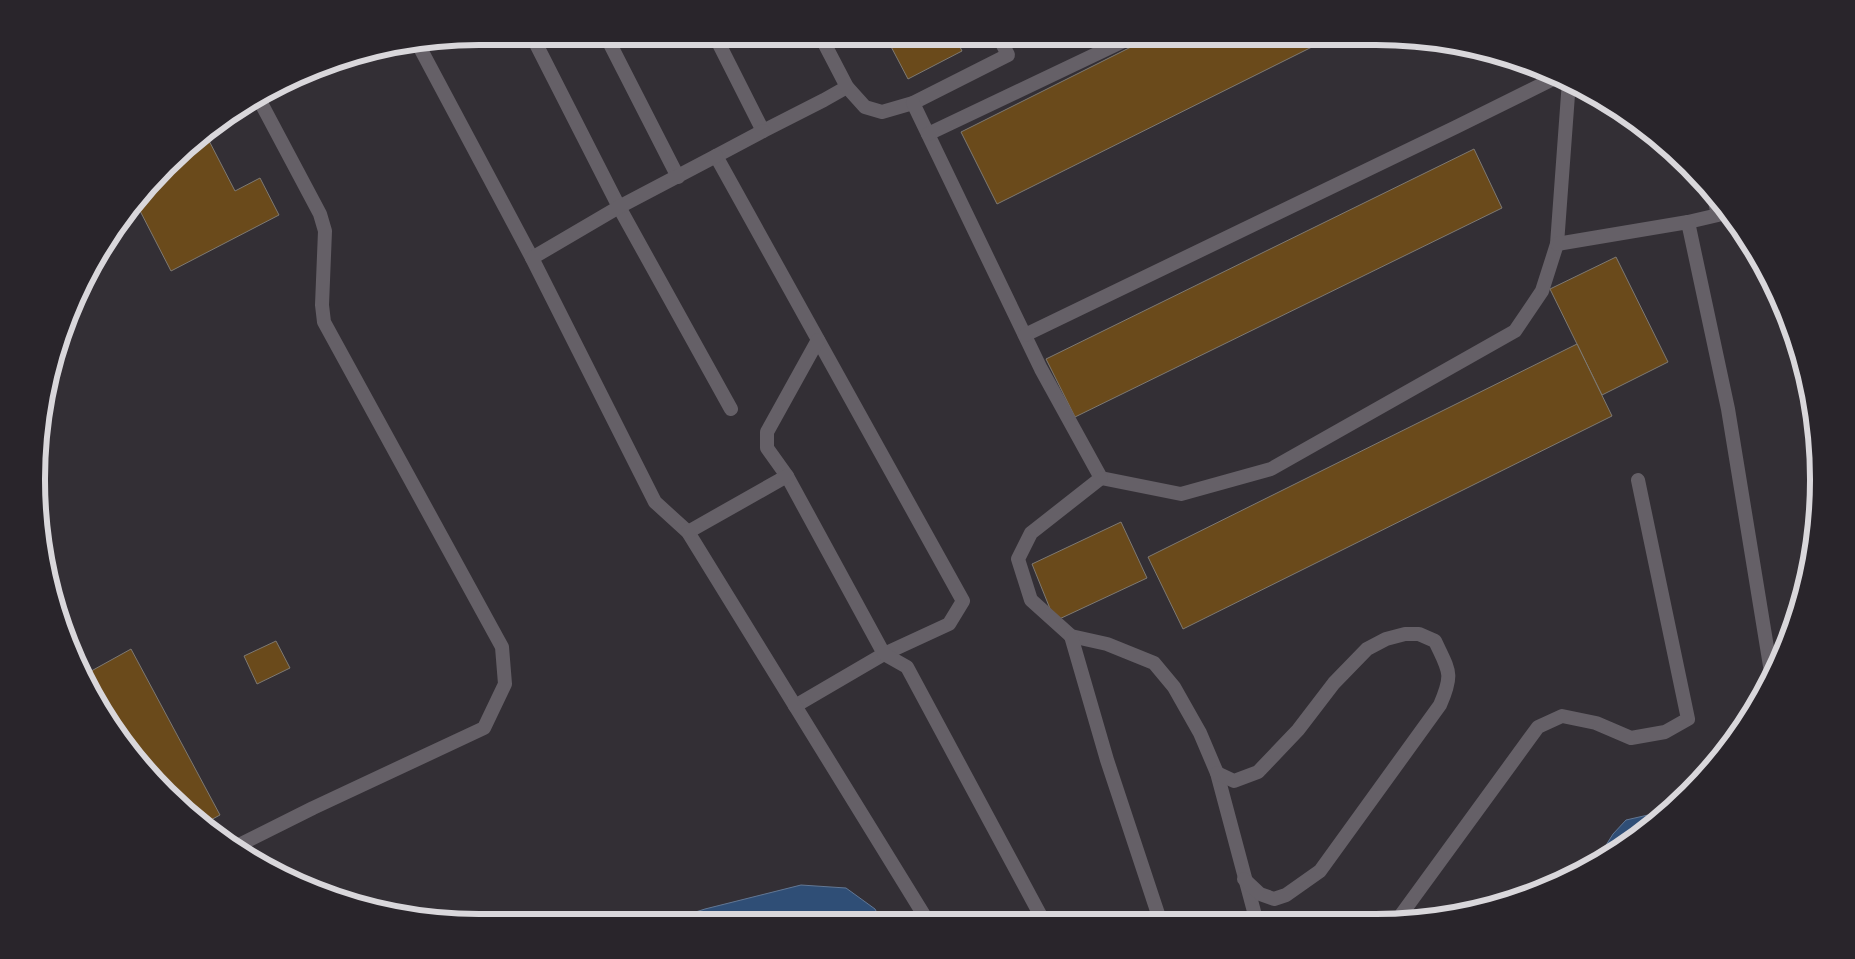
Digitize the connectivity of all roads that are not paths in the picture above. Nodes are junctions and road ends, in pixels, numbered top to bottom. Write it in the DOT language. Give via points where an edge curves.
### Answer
graph roads {
  1 [pos="537,45"];
  2 [pos="611,45"];
  3 [pos="720,45"];
  4 [pos="825,45"];
  5 [pos="1003,45"];
  6 [pos="1115,45"];
  7 [pos="421,49"];
  8 [pos="1549,81"];
  9 [pos="847,87"];
  10 [pos="1568,90"];
  11 [pos="261,103"];
  12 [pos="913,103"];
  13 [pos="763,131"];
  14 [pos="928,134"];
  15 [pos="716,156"];
  16 [pos="678,177"];
  17 [pos="619,207"];
  18 [pos="1720,216"];
  19 [pos="1688,222"];
  20 [pos="1557,244"];
  21 [pos="532,258"];
  22 [pos="1025,335"];
  23 [pos="818,340"];
  24 [pos="731,409"];
  25 [pos="787,476"];
  26 [pos="1101,478"];
  27 [pos="1638,480"];
  28 [pos="688,532"];
  29 [pos="1071,636"];
  30 [pos="884,654"];
  31 [pos="1769,662"];
  32 [pos="795,706"];
  33 [pos="1217,773"];
  34 [pos="243,844"];
  35 [pos="1244,879"];
  36 [pos="1402,913"];
  37 [pos="923,914"];
  38 [pos="1040,914"];
  39 [pos="1158,914"];
  40 [pos="1254,914"];
  1 -- 17 [label="lane"];
  2 -- 16 [label="lane"];
  3 -- 13 [label="lane"];
  4 -- 9 [label="lane"];
  5 -- 12 [label="lane" via="1008,56"];
  6 -- 14 [label="lane"];
  7 -- 21 [label="lane"];
  8 -- 22 [label="lane"];
  9 -- 12 [label="lane" via="865,106 882,112"];
  9 -- 13 [label="lane"];
  10 -- 20 [label="lane"];
  11 -- 34 [label="lane" via="320,214 325,231 324,322 502,647 506,684 484,728"];
  12 -- 14 [label="lane"];
  13 -- 15 [label="lane"];
  14 -- 22 [label="lane"];
  15 -- 16 [label="lane"];
  15 -- 23 [label="lane"];
  16 -- 17 [label="lane"];
  17 -- 21 [label="lane"];
  17 -- 24 [label="lane"];
  18 -- 19 [label="lane"];
  19 -- 20 [label="lane"];
  19 -- 31 [label="lane" via="1728,409"];
  20 -- 26 [label="lane" via="1542,291 1515,331 1271,469 1181,494"];
  21 -- 28 [label="lane" via="655,502"];
  22 -- 26 [label="lane"];
  23 -- 25 [label="lane" via="767,432 767,448"];
  23 -- 30 [label="lane" via="963,601 949,624"];
  25 -- 28 [label="lane"];
  25 -- 30 [label="lane"];
  26 -- 29 [label="lane" via="1031,533 1018,559 1031,600"];
  27 -- 36 [label="lane" via="1688,719 1666,732 1631,738 1596,722 1562,716 1538,727"];
  28 -- 32 [label="lane"];
  29 -- 33 [label="lane" via="1107,644 1154,663 1174,687 1200,733"];
  29 -- 39 [label="lane" via="1107,760"];
  30 -- 32 [label="lane"];
  30 -- 38 [label="lane" via="907,667"];
  32 -- 37 [label="lane"];
  33 -- 35 [label="lane"];
  33 -- 35 [label="lane" via="1234,781 1258,772 1367,649 1405,634 1419,634 1435,641 1449,672 1447,689 1440,705 1320,871 1286,895 1274,899 1260,894"];
  35 -- 40 [label="lane"];
}
